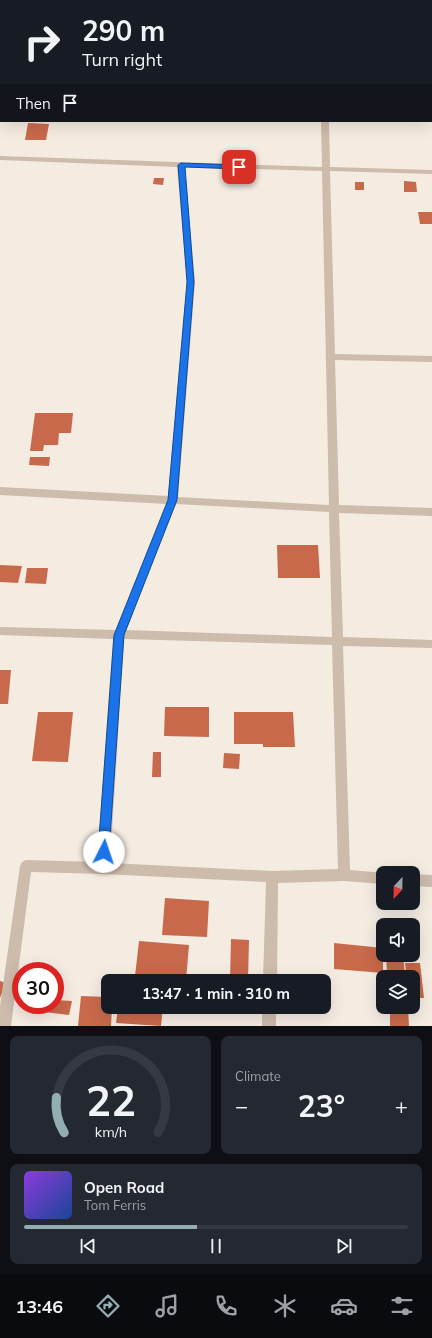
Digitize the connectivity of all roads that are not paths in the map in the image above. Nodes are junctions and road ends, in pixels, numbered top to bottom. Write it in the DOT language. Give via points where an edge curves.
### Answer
graph roads {
  1 [pos="325,122"];
  2 [pos="0,158"];
  3 [pos="181,165"];
  4 [pos="326,169"];
  5 [pos="432,172"];
  6 [pos="331,357"];
  7 [pos="432,359"];
  8 [pos="0,491"];
  9 [pos="173,500"];
  10 [pos="334,509"];
  11 [pos="432,512"];
  12 [pos="0,632"];
  13 [pos="119,635"];
  14 [pos="337,642"];
  15 [pos="432,644"];
  16 [pos="102,868"];
  17 [pos="344,876"];
  18 [pos="272,877"];
  19 [pos="376,878"];
  20 [pos="420,881"];
  21 [pos="432,882"];
  22 [pos="270,974"];
  23 [pos="269,1014"];
  24 [pos="4,1026"];
  25 [pos="269,1026"];
  1 -- 4 [label="street"];
  2 -- 3 [label="street"];
  3 -- 4 [label="street"];
  3 -- 9 [label="street" via="191,282"];
  4 -- 5 [label="street"];
  4 -- 6 [label="street"];
  6 -- 7 [label="street"];
  6 -- 10 [label="street"];
  8 -- 9 [label="street"];
  9 -- 10 [label="street"];
  9 -- 13 [label="street"];
  10 -- 11 [label="street"];
  10 -- 14 [label="street"];
  12 -- 13 [label="street"];
  13 -- 14 [label="street"];
  13 -- 16 [label="street"];
  14 -- 15 [label="street"];
  14 -- 17 [label="street"];
  16 -- 18 [label="street"];
  16 -- 24 [label="street" via="26,866"];
  17 -- 18 [label="street"];
  17 -- 19 [label="street"];
  18 -- 22 [label="street"];
  20 -- 21 [label="street"];
  23 -- 25 [label="street"];
}
